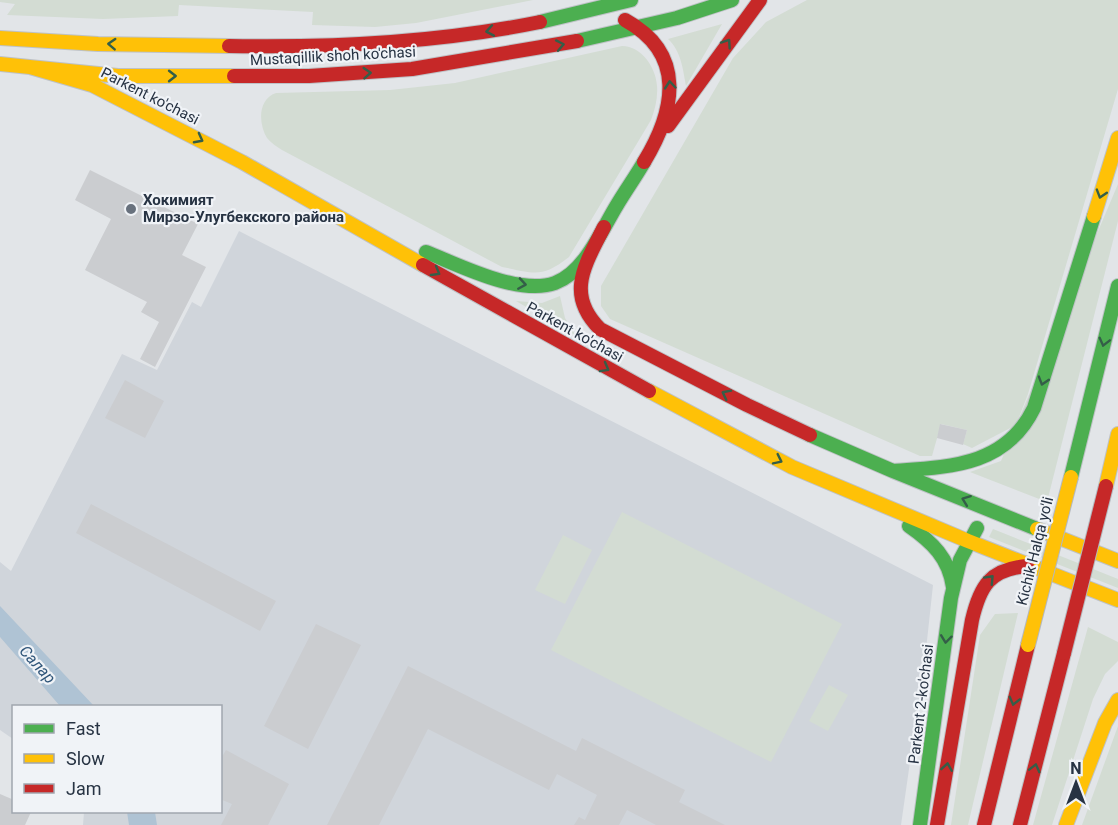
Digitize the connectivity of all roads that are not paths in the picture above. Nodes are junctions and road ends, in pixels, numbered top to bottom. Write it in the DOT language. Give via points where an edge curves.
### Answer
graph roads {
  1 [pos="631,0"];
  2 [pos="732,0"];
  3 [pos="760,0"];
  4 [pos="589,12"];
  5 [pos="639,28"];
  6 [pos="0,38"];
  7 [pos="0,64"];
  8 [pos="30,67"];
  9 [pos="1118,138"];
  10 [pos="656,141"];
  11 [pos="348,222"];
  12 [pos="604,227"];
  13 [pos="1118,285"];
  14 [pos="1118,434"];
  15 [pos="893,471"];
  16 [pos="878,504"];
  17 [pos="1006,516"];
  18 [pos="968,542"];
  19 [pos="1118,561"];
  20 [pos="1027,566"];
  21 [pos="953,587"];
  22 [pos="1118,600"];
  23 [pos="1118,700"];
  24 [pos="920,825"];
  25 [pos="937,825"];
  26 [pos="984,825"];
  27 [pos="1020,825"];
  28 [pos="1066,825"];
  1 -- 4 [label="main road, Mustaqillik shoh ko'chasi"];
  2 -- 5 [label="main road, Mustaqillik shoh ko'chasi"];
  10 -- 3 [label="main road, one-way"];
  4 -- 5 [label="main road" via="615,17"];
  4 -- 6 [label="main road, Mustaqillik shoh ko'chasi, one-way" via="472,34 355,46 122,45"];
  8 -- 5 [label="main road, Mustaqillik shoh ko'chasi, one-way" via="118,76 361,73 489,57"];
  10 -- 5 [label="main road, one-way" via="669,109 671,80 661,55"];
  7 -- 8 [label="main road, Mustaqillik shoh ko'chasi"];
  8 -- 11 [label="main road, Parkent ko'chasi, one-way" via="92,85 125,100"];
  9 -- 15 [label="main road, one-way" via="1034,408 1025,425 1004,446 986,455 945,467"];
  10 -- 12 [label="main road"];
  11 -- 12 [label="main road, one-way" via="498,279 535,286 552,284 570,274"];
  11 -- 16 [label="main road, Parkent ko'chasi, one-way" via="723,432"];
  15 -- 12 [label="main road, Parkent ko'chasi, one-way" via="756,409 594,324 584,314 579,294 585,267"];
  13 -- 26 [label="main road, Kichik Halqa yo'li, one-way, bridge"];
  27 -- 14 [label="main road, one-way, bridge"];
  17 -- 15 [label="main road, Parkent ko'chasi, one-way"];
  16 -- 18 [label="main road, Parkent ko'chasi"];
  16 -- 21 [label="main road, Parkent 2-ko'chasi" via="943,555 951,569"];
  17 -- 18 [label="main road, Parkent 2-ko'chasi" via="982,522"];
  17 -- 19 [label="main road, Parkent ko'chasi"];
  18 -- 20 [label="main road, Parkent ko'chasi"];
  18 -- 21 [label="main road, Parkent 2-ko'chasi"];
  20 -- 22 [label="main road, Parkent ko'chasi"];
  25 -- 20 [label="main road, one-way" via="980,594 1000,570"];
  21 -- 24 [label="main road, Parkent 2-ko'chasi, one-way"];
  23 -- 28 [label="main road" via="1105,723"];
}
